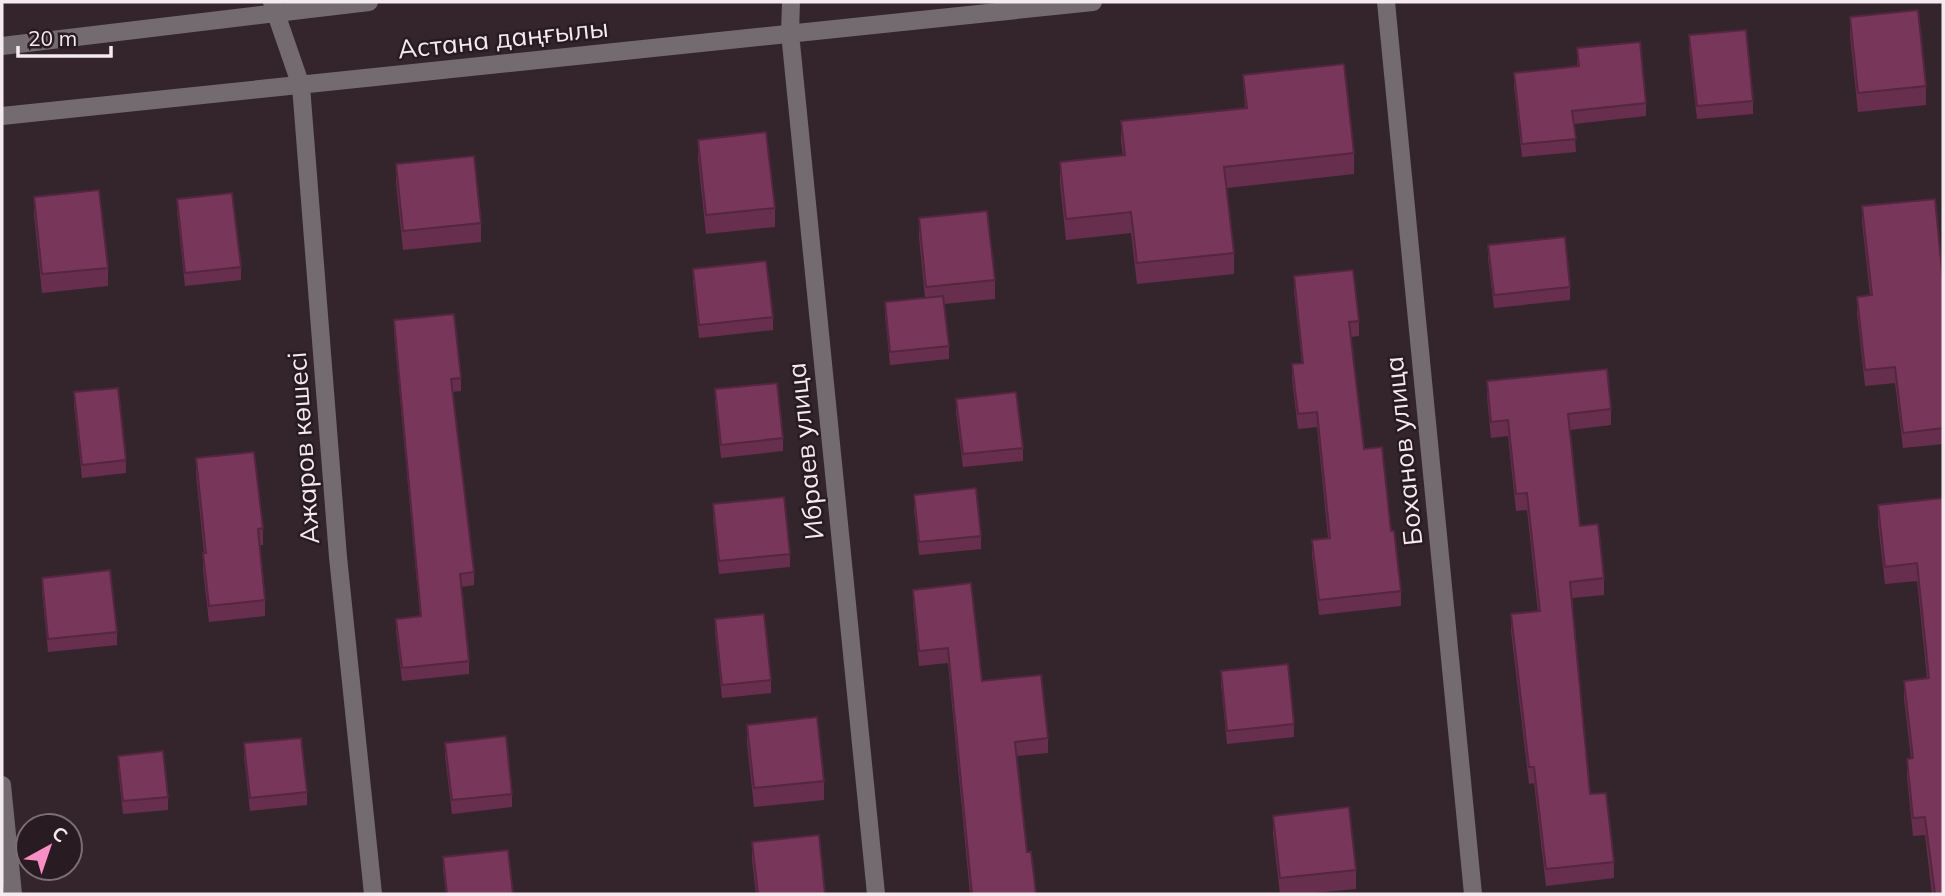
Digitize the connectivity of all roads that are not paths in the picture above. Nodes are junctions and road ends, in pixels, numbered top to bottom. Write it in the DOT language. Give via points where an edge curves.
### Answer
graph roads {
  1 [pos="369,2"];
  2 [pos="791,2"];
  3 [pos="1093,2"];
  4 [pos="1386,2"];
  5 [pos="274,7"];
  6 [pos="790,33"];
  7 [pos="2,46"];
  8 [pos="301,86"];
  9 [pos="2,116"];
  10 [pos="2,785"];
  11 [pos="13,894"];
  12 [pos="373,894"];
  13 [pos="876,894"];
  14 [pos="1473,894"];
  1 -- 5 [label="street"];
  2 -- 6 [label="street, Ибраев улица"];
  3 -- 6 [label="street, Астана даңғылы"];
  4 -- 14 [label="street, Боханов улица"];
  5 -- 7 [label="street"];
  5 -- 8 [label="street, Ажаров көшесі"];
  6 -- 8 [label="street, Астана даңғылы"];
  6 -- 13 [label="street, Ибраев улица"];
  8 -- 9 [label="street, Астана даңғылы"];
  8 -- 12 [label="street, Ажаров көшесі" via="337,543"];
  10 -- 11 [label="street"];
}
